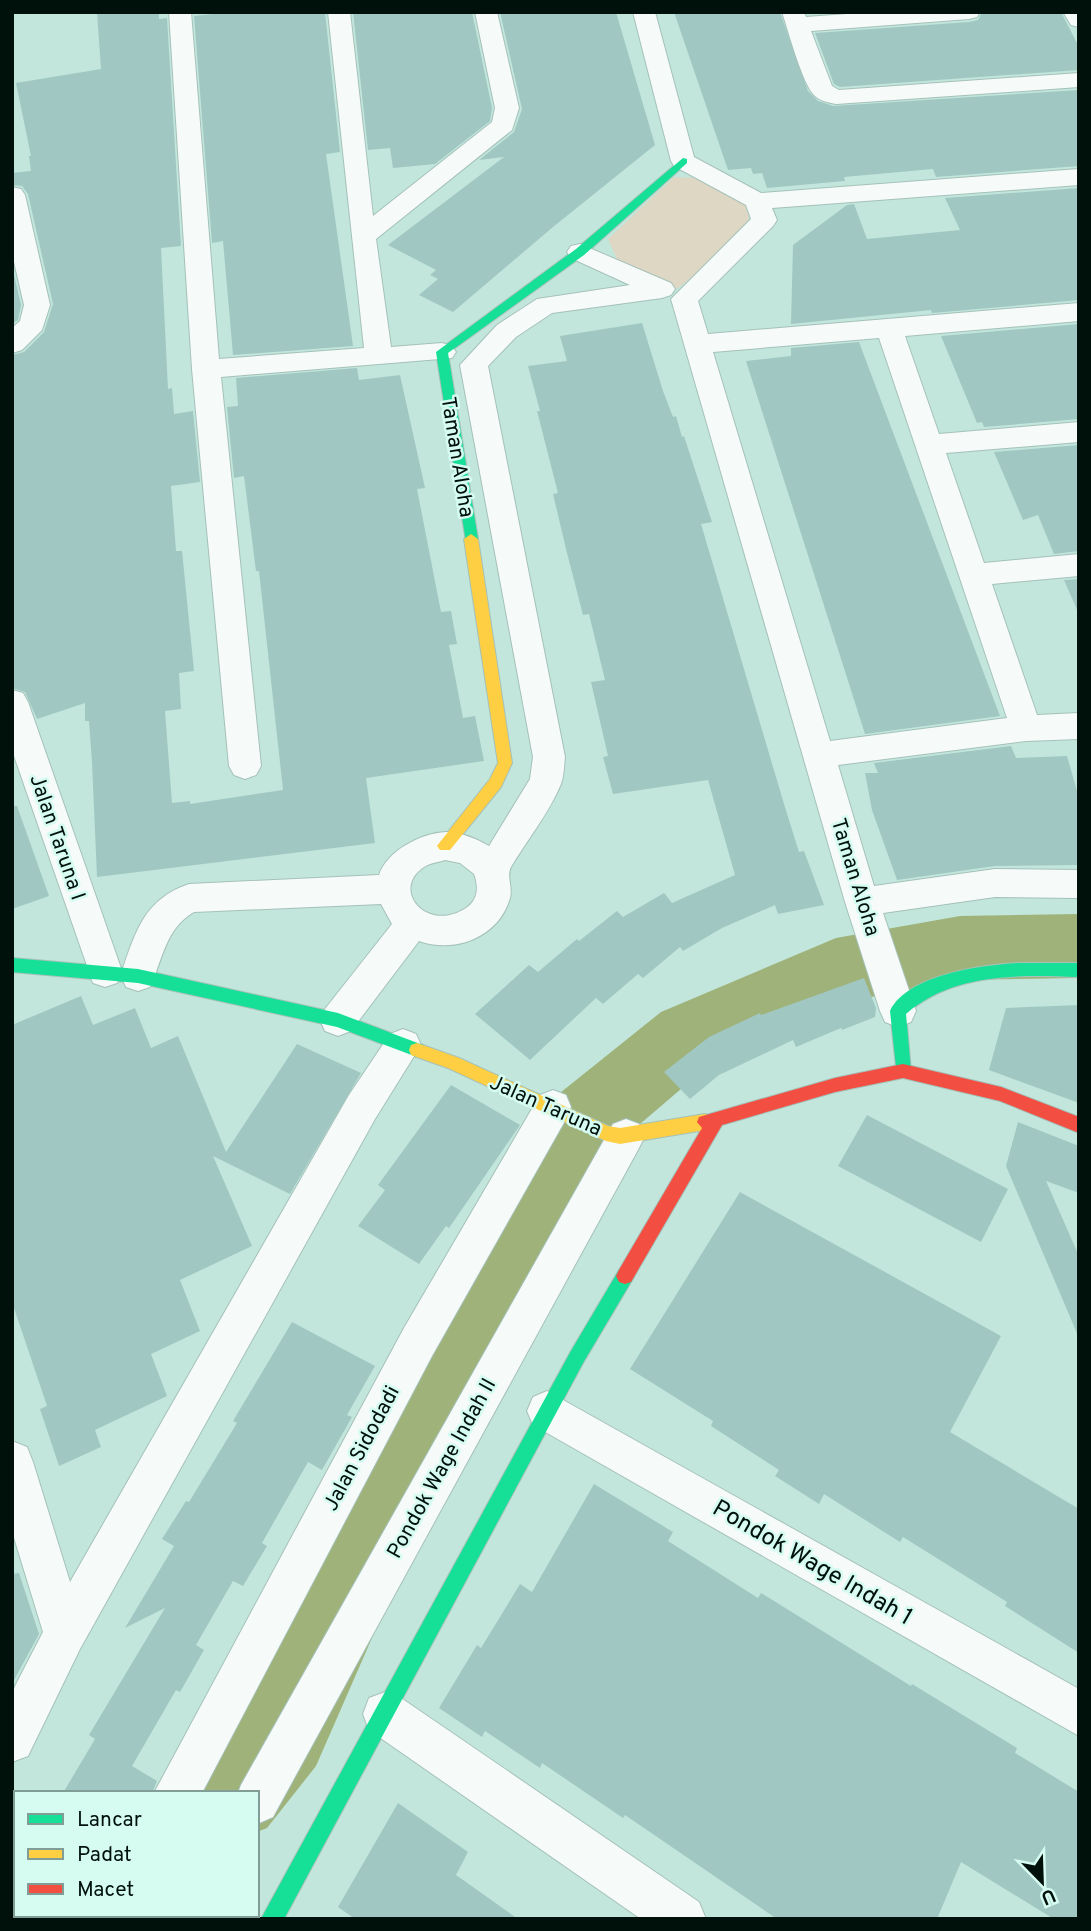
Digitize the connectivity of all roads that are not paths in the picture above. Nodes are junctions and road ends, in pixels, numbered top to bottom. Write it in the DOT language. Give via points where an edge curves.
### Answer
graph roads {
  1 [pos="180,12"];
  2 [pos="339,12"];
  3 [pos="486,12"];
  4 [pos="644,12"];
  5 [pos="970,12"];
  6 [pos="1074,12"];
  7 [pos="796,19"];
  8 [pos="1079,20"];
  9 [pos="1079,80"];
  10 [pos="683,161"];
  11 [pos="1079,177"];
  12 [pos="12,195"];
  13 [pos="1079,197"];
  14 [pos="760,211"];
  15 [pos="363,237"];
  16 [pos="580,252"];
  17 [pos="673,294"];
  18 [pos="1079,312"];
  19 [pos="889,328"];
  20 [pos="12,344"];
  21 [pos="698,344"];
  22 [pos="442,352"];
  23 [pos="379,357"];
  24 [pos="206,369"];
  25 [pos="1079,432"];
  26 [pos="929,445"];
  27 [pos="1079,565"];
  28 [pos="973,575"];
  29 [pos="12,702"];
  30 [pos="1079,726"];
  31 [pos="1026,728"];
  32 [pos="819,755"];
  33 [pos="245,766"];
  34 [pos="445,846"];
  35 [pos="491,871"];
  36 [pos="1079,884"];
  37 [pos="392,889"];
  38 [pos="865,911"];
  39 [pos="412,924"];
  40 [pos="12,965"];
  41 [pos="1079,970"];
  42 [pos="121,974"];
  43 [pos="894,1000"];
  44 [pos="338,1020"];
  45 [pos="404,1045"];
  46 [pos="902,1071"];
  47 [pos="541,1102"];
  48 [pos="716,1120"];
  49 [pos="1079,1125"];
  50 [pos="616,1134"];
  51 [pos="547,1411"];
  52 [pos="12,1462"];
  53 [pos="65,1634"];
  54 [pos="385,1714"];
  55 [pos="1079,1714"];
  56 [pos="12,1740"];
  57 [pos="178,1791"];
  58 [pos="259,1797"];
  59 [pos="272,1919"];
  60 [pos="682,1919"];
  1 -- 24 [label="street"];
  2 -- 15 [label="street"];
  3 -- 15 [label="street" via="507,108 503,125"];
  4 -- 10 [label="street"];
  5 -- 7 [label="street"];
  6 -- 8 [label="street"];
  7 -- 9 [label="street" via="820,86 829,96"];
  10 -- 14 [label="street"];
  10 -- 16 [label="street"];
  11 -- 14 [label="street"];
  12 -- 20 [label="street" via="37,305 33,324"];
  13 -- 14 [label="street"];
  14 -- 17 [label="street"];
  15 -- 23 [label="street"];
  16 -- 17 [label="street"];
  16 -- 22 [label="street"];
  17 -- 21 [label="street, Taman Aloha"];
  17 -- 35 [label="street, Taman Aloha" via="546,305 494,342 474,365 549,757 546,781"];
  18 -- 19 [label="street"];
  19 -- 21 [label="street"];
  19 -- 26 [label="street"];
  21 -- 32 [label="street, Taman Aloha"];
  22 -- 23 [label="street"];
  22 -- 34 [label="street, Taman Aloha" via="505,763 496,783"];
  23 -- 24 [label="street"];
  24 -- 33 [label="street"];
  25 -- 26 [label="street"];
  26 -- 28 [label="street"];
  27 -- 28 [label="street"];
  28 -- 31 [label="street"];
  29 -- 42 [label="street, Jalan Taruna I"];
  30 -- 31 [label="street"];
  31 -- 32 [label="street"];
  32 -- 38 [label="street, Taman Aloha"];
  34 -- 35 [label="street" via="464,849"];
  34 -- 37 [label="street" via="415,855 403,864"];
  35 -- 39 [label="street" via="493,899 475,922 443,932"];
  36 -- 38 [label="street" via="995,883"];
  37 -- 39 [label="street" via="401,914"];
  37 -- 42 [label="street" via="189,898 173,905"];
  38 -- 43 [label="street, Taman Aloha"];
  39 -- 44 [label="street"];
  40 -- 42 [label="street, Jalan Taruna"];
  41 -- 43 [label="street" via="968,977"];
  42 -- 44 [label="street, Jalan Taruna"];
  43 -- 46 [label="street"];
  44 -- 45 [label="street, Jalan Taruna"];
  45 -- 47 [label="street, Jalan Taruna"];
  45 -- 53 [label="street" via="362,1107"];
  46 -- 48 [label="street, Jalan Taruna" via="835,1085"];
  46 -- 49 [label="street, Jalan Taruna" via="1001,1094"];
  47 -- 50 [label="street, Jalan Taruna"];
  47 -- 57 [label="street, Jalan Sidodadi"];
  48 -- 50 [label="street, Jalan Taruna"];
  48 -- 51 [label="street"];
  50 -- 58 [label="street, Pondok Wage Indah II"];
  51 -- 54 [label="street"];
  51 -- 55 [label="street, Pondok Wage Indah 1"];
  52 -- 53 [label="street"];
  53 -- 56 [label="street"];
  54 -- 59 [label="street"];
  54 -- 60 [label="street"];
}
